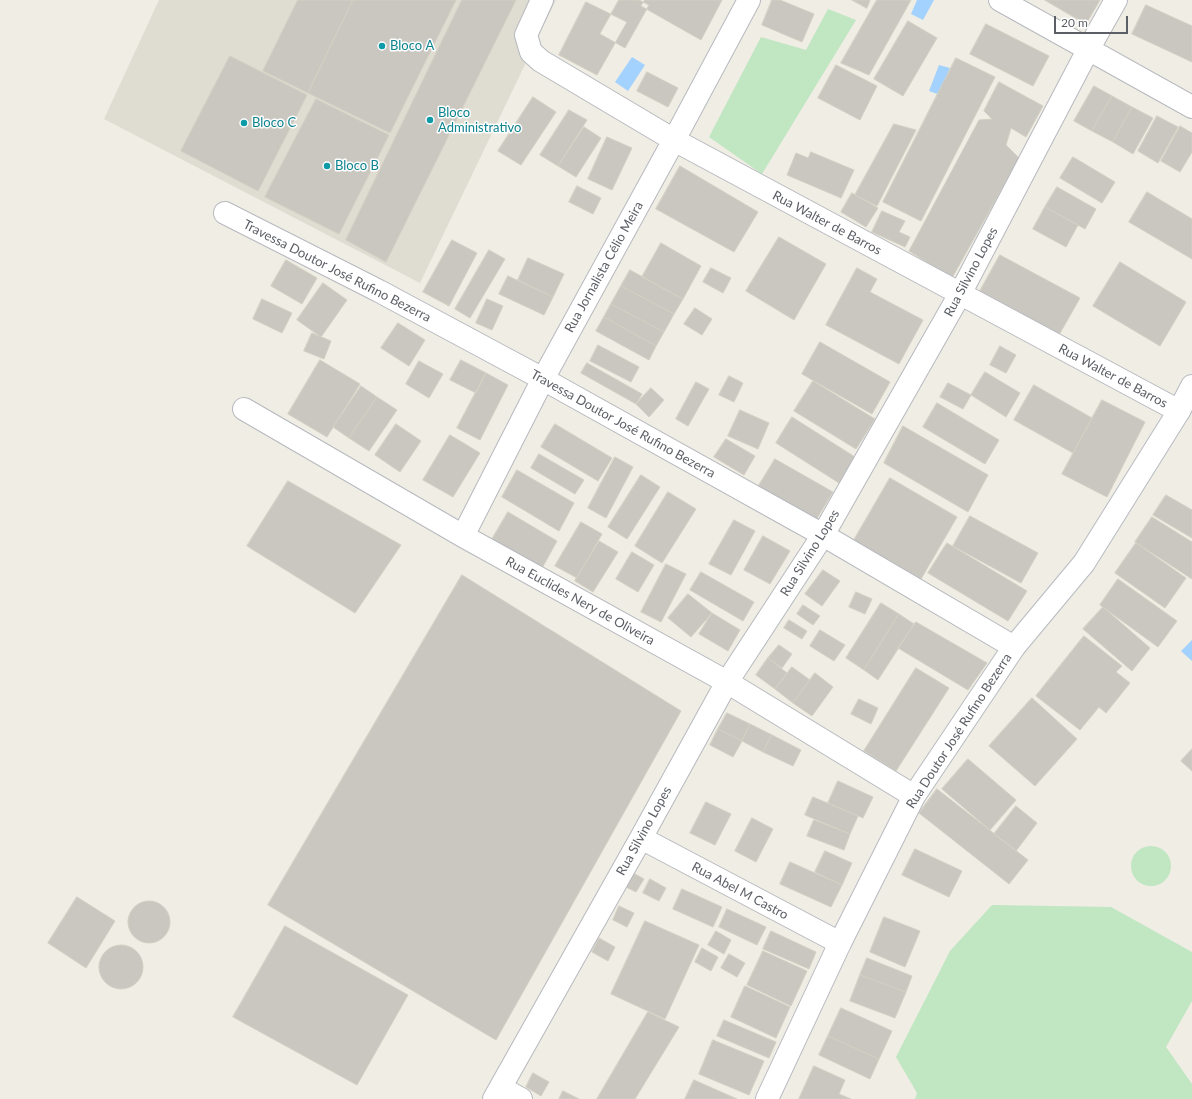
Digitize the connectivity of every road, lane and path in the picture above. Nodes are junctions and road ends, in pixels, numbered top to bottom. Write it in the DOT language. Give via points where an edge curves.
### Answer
graph roads {
  1 [pos="542,0"];
  2 [pos="749,0"];
  3 [pos="1000,0"];
  4 [pos="1116,0"];
  5 [pos="1088,50"];
  6 [pos="1192,108"];
  7 [pos="674,140"];
  8 [pos="225,213"];
  9 [pos="960,294"];
  10 [pos="543,379"];
  11 [pos="1192,386"];
  12 [pos="244,409"];
  13 [pos="1179,411"];
  14 [pos="823,535"];
  15 [pos="463,536"];
  16 [pos="1014,647"];
  17 [pos="727,682"];
  18 [pos="914,796"];
  19 [pos="641,838"];
  20 [pos="840,943"];
  21 [pos="497,1094"];
  22 [pos="521,1099"];
  23 [pos="767,1099"];
  1 -- 7 [label="street, Rua Walter de Barros" via="526,35 531,52"];
  2 -- 7 [label="street, Rua Jornalista Célio Meira"];
  3 -- 5 [label="street"];
  4 -- 5 [label="street, Rua Silvino Lopes"];
  5 -- 6 [label="street"];
  5 -- 9 [label="street, Rua Silvino Lopes"];
  7 -- 9 [label="street, Rua Walter de Barros"];
  7 -- 10 [label="street, Rua Jornalista Célio Meira"];
  8 -- 10 [label="street, Travessa Doutor José Rufino Bezerra" via="379,291"];
  9 -- 13 [label="street, Rua Walter de Barros"];
  9 -- 14 [label="street, Rua Silvino Lopes"];
  10 -- 14 [label="street, Travessa Doutor José Rufino Bezerra"];
  10 -- 15 [label="street, Rua Jornalista Célio Meira"];
  11 -- 13 [label="street, Rua Doutor José Rufino Bezerra"];
  12 -- 15 [label="street, Rua Euclides Nery de Oliveira"];
  13 -- 16 [label="street, Rua Doutor José Rufino Bezerra" via="1084,563"];
  14 -- 16 [label="street, Travessa Doutor José Rufino Bezerra"];
  14 -- 17 [label="street, Rua Silvino Lopes"];
  15 -- 17 [label="street, Rua Euclides Nery de Oliveira"];
  16 -- 18 [label="street, Rua Doutor José Rufino Bezerra"];
  17 -- 18 [label="street, Rua Euclides Nery de Oliveira"];
  17 -- 19 [label="street, Rua Silvino Lopes"];
  18 -- 20 [label="street, Rua Doutor José Rufino Bezerra"];
  19 -- 20 [label="street, Rua Abel M Castro"];
  19 -- 21 [label="street, Rua Silvino Lopes"];
  20 -- 23 [label="street, Rua Doutor José Rufino Bezerra"];
  21 -- 22 [label="street"];
}
